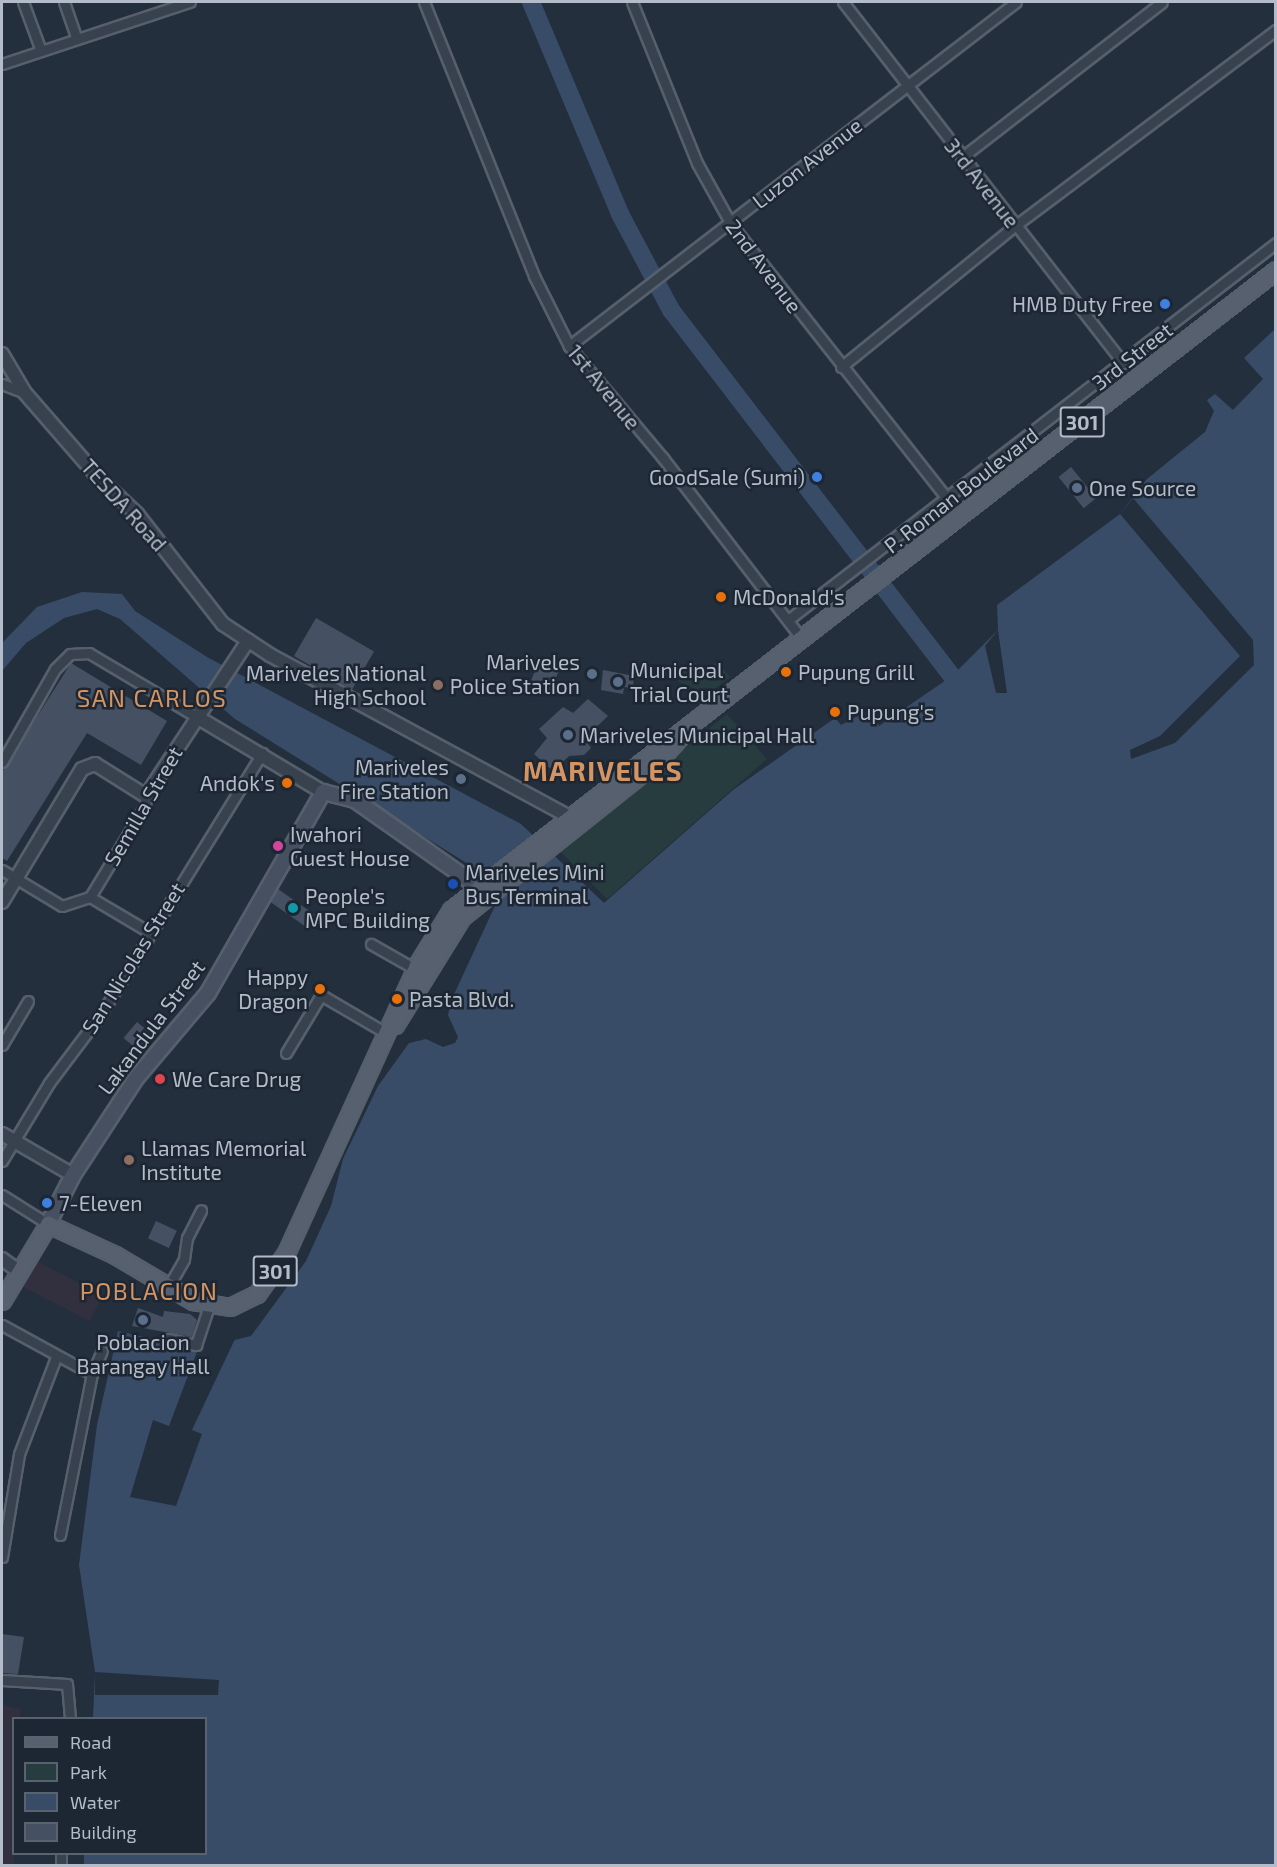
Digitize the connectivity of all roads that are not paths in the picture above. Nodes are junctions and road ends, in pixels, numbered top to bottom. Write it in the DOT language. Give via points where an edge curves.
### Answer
graph roads {
  1 [pos="24,2"];
  2 [pos="64,2"];
  3 [pos="190,2"];
  4 [pos="424,2"];
  5 [pos="632,2"];
  6 [pos="843,2"];
  7 [pos="1016,2"];
  8 [pos="1162,2"];
  9 [pos="1275,30"];
  10 [pos="77,39"];
  11 [pos="41,51"];
  12 [pos="2,64"];
  13 [pos="907,84"];
  14 [pos="961,158"];
  15 [pos="731,224"];
  16 [pos="1016,225"];
  17 [pos="1275,243"];
  18 [pos="1265,251"];
  19 [pos="1275,258"];
  20 [pos="1275,270"];
  21 [pos="1155,340"];
  22 [pos="569,346"];
  23 [pos="2,354"];
  24 [pos="1123,363"];
  25 [pos="1161,363"];
  26 [pos="841,367"];
  27 [pos="2,384"];
  28 [pos="25,393"];
  29 [pos="948,500"];
  30 [pos="788,620"];
  31 [pos="802,639"];
  32 [pos="248,642"];
  33 [pos="197,717"];
  34 [pos="699,717"];
  35 [pos="262,753"];
  36 [pos="2,762"];
  37 [pos="323,792"];
  38 [pos="146,796"];
  39 [pos="568,816"];
  40 [pos="550,837"];
  41 [pos="2,870"];
  42 [pos="15,879"];
  43 [pos="485,886"];
  44 [pos="90,897"];
  45 [pos="2,902"];
  46 [pos="148,932"];
  47 [pos="371,944"];
  48 [pos="415,969"];
  49 [pos="28,1001"];
  50 [pos="386,1033"];
  51 [pos="2,1045"];
  52 [pos="286,1053"];
  53 [pos="2,1134"];
  54 [pos="13,1142"];
  55 [pos="2,1161"];
  56 [pos="73,1175"];
  57 [pos="2,1195"];
  58 [pos="201,1210"];
  59 [pos="48,1224"];
  60 [pos="2,1260"];
  61 [pos="17,1270"];
  62 [pos="168,1289"];
  63 [pos="2,1301"];
  64 [pos="209,1306"];
  65 [pos="2,1325"];
  66 [pos="168,1339"];
  67 [pos="102,1351"];
  68 [pos="56,1357"];
  69 [pos="92,1374"];
  70 [pos="60,1535"];
  71 [pos="2,1557"];
  72 [pos="2,1680"];
  73 [pos="70,1717"];
  1 -- 11 [label="street"];
  2 -- 10 [label="street"];
  3 -- 10 [label="street"];
  4 -- 22 [label="street, 1st Avenue" via="534,276"];
  5 -- 15 [label="street, 2nd Avenue" via="698,163"];
  6 -- 13 [label="street, 3rd Avenue"];
  7 -- 13 [label="street, Luzon Avenue"];
  8 -- 14 [label="street"];
  9 -- 16 [label="street"];
  10 -- 11 [label="street"];
  11 -- 12 [label="street"];
  13 -- 14 [label="street, 3rd Avenue"];
  13 -- 15 [label="street, Luzon Avenue"];
  14 -- 16 [label="street, 3rd Avenue"];
  15 -- 22 [label="street, Luzon Avenue"];
  15 -- 26 [label="street, 2nd Avenue"];
  16 -- 24 [label="street, 3rd Avenue"];
  16 -- 26 [label="street"];
  17 -- 18 [label="street, 3rd Street"];
  18 -- 19 [label="street"];
  18 -- 21 [label="street, 3rd Street"];
  20 -- 25 [label="main road, P. Roman Boulevard / 301"];
  21 -- 24 [label="street, 3rd Street"];
  21 -- 25 [label="street"];
  22 -- 30 [label="street, 1st Avenue" via="663,458"];
  23 -- 28 [label="street, TESDA Road"];
  24 -- 29 [label="street, 3rd Street"];
  25 -- 31 [label="main road, P. Roman Boulevard / 301"];
  26 -- 29 [label="street, 2nd Avenue"];
  27 -- 28 [label="street"];
  28 -- 32 [label="street, TESDA Road" via="137,514 223,624"];
  29 -- 30 [label="street, 3rd Street"];
  30 -- 31 [label="street, 1st Avenue"];
  31 -- 34 [label="main road, P. Roman Boulevard / 301"];
  32 -- 33 [label="street, Semilla Street"];
  32 -- 39 [label="street, TESDA Road"];
  33 -- 35 [label="street"];
  33 -- 36 [label="street" via="97,657 77,652 55,669"];
  33 -- 38 [label="street, Semilla Street"];
  34 -- 39 [label="main road, P. Roman Boulevard / 301"];
  34 -- 40 [label="main road, P. Roman Boulevard / 301" via="661,758"];
  35 -- 37 [label="street"];
  35 -- 46 [label="street, San Nicolas Street"];
  37 -- 43 [label="main road" via="355,800"];
  37 -- 56 [label="main road, Lakandula Street" via="208,993 137,1077"];
  38 -- 42 [label="street" via="88,764"];
  38 -- 44 [label="street, Semilla Street" via="145,806"];
  39 -- 40 [label="main road, P. Roman Boulevard / 301"];
  40 -- 43 [label="main road, P. Roman Boulevard / 301"];
  41 -- 42 [label="street"];
  42 -- 44 [label="street" via="62,906"];
  42 -- 45 [label="street"];
  43 -- 48 [label="main road, P. Roman Boulevard / 301" via="444,919"];
  43 -- 50 [label="main road, P. Roman Boulevard / 301" via="447,936 403,1019"];
  44 -- 46 [label="street"];
  46 -- 54 [label="street, San Nicolas Street" via="101,1014 49,1083"];
  47 -- 48 [label="street"];
  48 -- 50 [label="main road, P. Roman Boulevard / 301"];
  49 -- 51 [label="street"];
  50 -- 52 [label="street" via="321,995"];
  50 -- 64 [label="main road, P. Roman Boulevard / 301" via="286,1252 268,1283 243,1303"];
  53 -- 54 [label="street"];
  54 -- 55 [label="street, San Nicolas Street"];
  54 -- 56 [label="street"];
  56 -- 59 [label="main road, Lakandula Street"];
  57 -- 59 [label="street"];
  58 -- 62 [label="street"];
  59 -- 61 [label="main road"];
  59 -- 62 [label="main road, P. Roman Boulevard / 301" via="115,1255"];
  60 -- 61 [label="street"];
  61 -- 63 [label="main road"];
  62 -- 64 [label="main road, P. Roman Boulevard / 301"];
  64 -- 66 [label="street" via="196,1345"];
  65 -- 68 [label="street"];
  67 -- 69 [label="street"];
  68 -- 69 [label="street"];
  68 -- 71 [label="street" via="19,1454"];
  69 -- 70 [label="street"];
  72 -- 73 [label="street" via="67,1684"];
}
